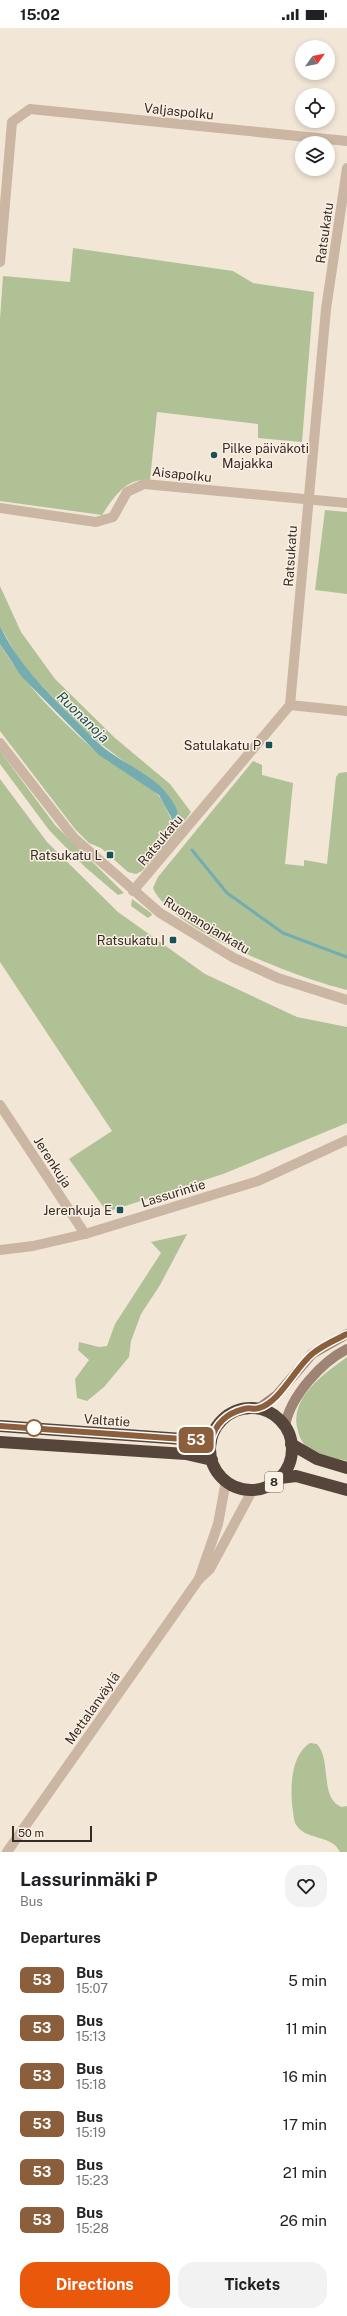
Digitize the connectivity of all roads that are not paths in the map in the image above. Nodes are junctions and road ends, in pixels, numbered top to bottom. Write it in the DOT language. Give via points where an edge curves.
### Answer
graph roads {
  1 [pos="347,141"];
  2 [pos="347,168"];
  3 [pos="0,262"];
  4 [pos="307,500"];
  5 [pos="347,503"];
  6 [pos="0,508"];
  7 [pos="290,705"];
  8 [pos="347,711"];
  9 [pos="0,743"];
  10 [pos="133,891"];
  11 [pos="347,1000"];
  12 [pos="0,1105"];
  13 [pos="347,1140"];
  14 [pos="85,1234"];
  15 [pos="0,1250"];
  16 [pos="347,1334"];
  17 [pos="347,1349"];
  18 [pos="259,1408"];
  19 [pos="0,1426"];
  20 [pos="285,1426"];
  21 [pos="211,1441"];
  22 [pos="0,1442"];
  23 [pos="291,1444"];
  24 [pos="212,1460"];
  25 [pos="347,1468"];
  26 [pos="280,1478"];
  27 [pos="226,1481"];
  28 [pos="253,1489"];
  29 [pos="347,1490"];
  30 [pos="199,1579"];
  31 [pos="7,1852"];
  1 -- 3 [label="street, Valjaspolku" via="30,109 12,122"];
  2 -- 4 [label="street, Ratsukatu" via="326,309"];
  4 -- 5 [label="street, Aisapolku"];
  4 -- 6 [label="street, Aisapolku" via="144,484 127,492 113,517 96,522"];
  4 -- 7 [label="street, Ratsukatu"];
  7 -- 8 [label="street"];
  7 -- 10 [label="street, Ratsukatu"];
  9 -- 10 [label="street, Ruonanojankatu" via="74,838"];
  10 -- 11 [label="street, Ruonanojankatu" via="183,928 234,958 278,978"];
  12 -- 14 [label="street, Jerenkuja"];
  13 -- 14 [label="street, Lassurintie" via="258,1181"];
  14 -- 15 [label="street, Lassurintie" via="33,1246"];
  16 -- 18 [label="main road" via="312,1354 277,1395"];
  17 -- 20 [label="main road" via="322,1366 291,1406"];
  18 -- 20 [label="highway" via="272,1414"];
  18 -- 21 [label="highway" via="245,1408 232,1412 221,1421"];
  19 -- 21 [label="highway, Valtatie"];
  20 -- 23 [label="highway" via="290,1434"];
  21 -- 24 [label="highway"];
  22 -- 24 [label="highway" via="186,1454"];
  23 -- 25 [label="highway" via="317,1459"];
  23 -- 26 [label="highway, 8" via="291,1454"];
  24 -- 27 [label="highway"];
  26 -- 28 [label="highway, 8" via="263,1488"];
  26 -- 29 [label="highway, 8" via="296,1476"];
  27 -- 28 [label="highway, 8" via="237,1487"];
  27 -- 30 [label="street, Mettalanväylä" via="218,1524"];
  28 -- 30 [label="street, Mettalanväylä" via="210,1569"];
  30 -- 31 [label="street, Mettalanväylä"];
}
